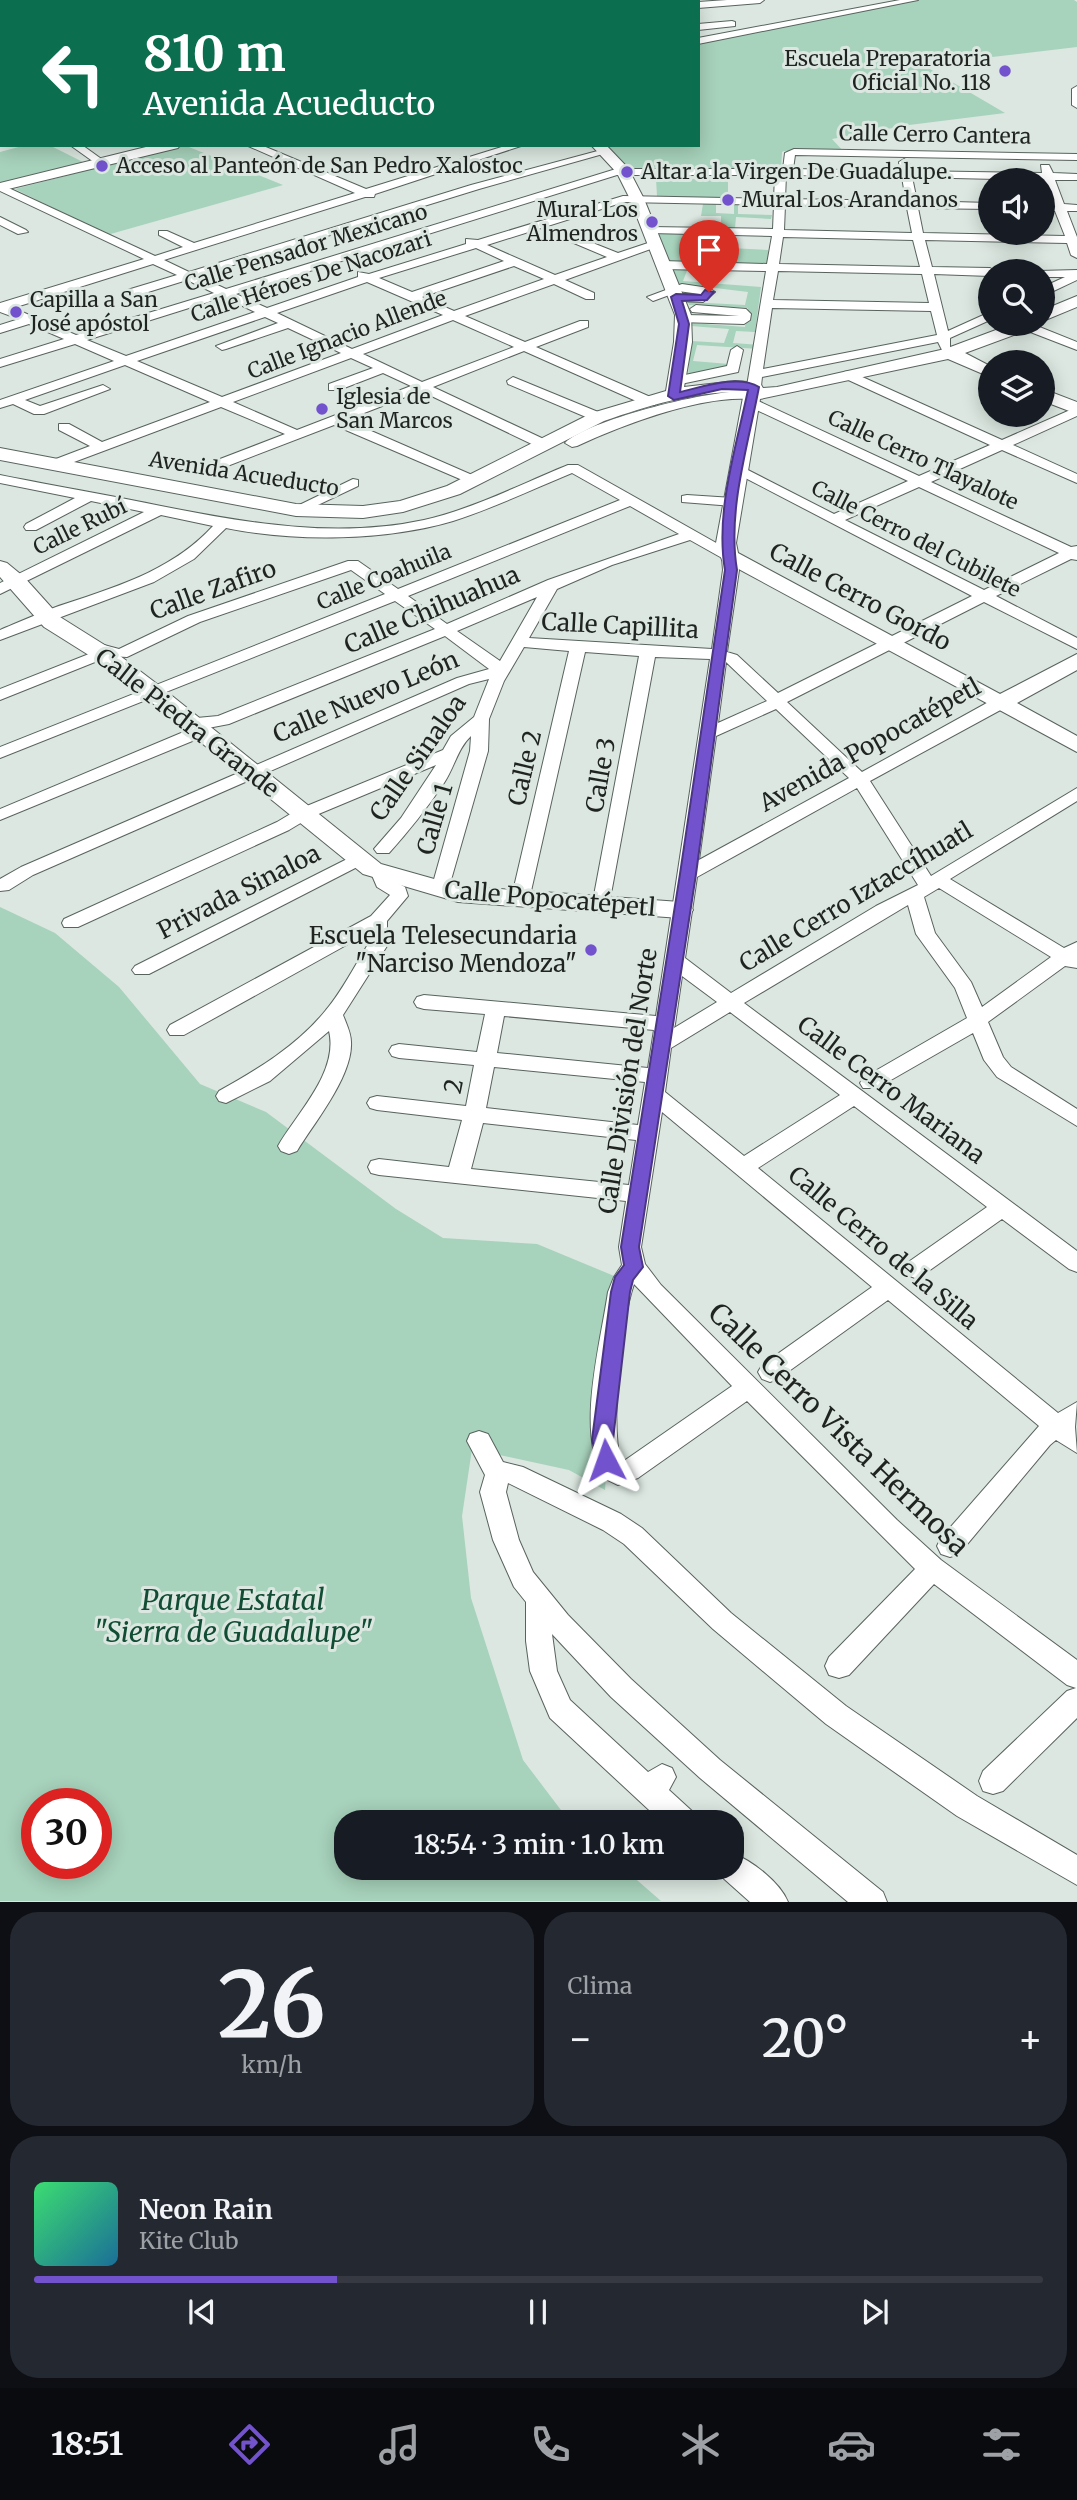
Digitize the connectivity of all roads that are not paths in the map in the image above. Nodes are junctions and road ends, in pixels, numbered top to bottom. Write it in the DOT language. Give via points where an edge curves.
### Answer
graph roads {
  1 [pos="911,0"];
  2 [pos="700,5"];
  3 [pos="774,11"];
  4 [pos="700,27"];
  5 [pos="700,40"];
  6 [pos="1077,89"];
  7 [pos="1077,105"];
  8 [pos="78,147"];
  9 [pos="165,147"];
  10 [pos="256,147"];
  11 [pos="513,147"];
  12 [pos="601,148"];
  13 [pos="902,154"];
  14 [pos="1041,156"];
  15 [pos="1077,157"];
  16 [pos="102,163"];
  17 [pos="1045,168"];
  18 [pos="439,170"];
  19 [pos="785,170"];
  20 [pos="623,171"];
  21 [pos="907,174"];
  22 [pos="451,176"];
  23 [pos="978,176"];
  24 [pos="1055,177"];
  25 [pos="1077,177"];
  26 [pos="463,182"];
  27 [pos="1,187"];
  28 [pos="475,187"];
  29 [pos="487,193"];
  30 [pos="367,194"];
  31 [pos="1055,195"];
  32 [pos="637,199"];
  33 [pos="782,202"];
  34 [pos="912,205"];
  35 [pos="978,206"];
  36 [pos="1055,208"];
  37 [pos="1060,208"];
  38 [pos="1077,208"];
  39 [pos="402,211"];
  40 [pos="414,216"];
  41 [pos="0,220"];
  42 [pos="427,222"];
  43 [pos="211,224"];
  44 [pos="445,230"];
  45 [pos="163,233"];
  46 [pos="778,233"];
  47 [pos="235,235"];
  48 [pos="9,236"];
  49 [pos="566,236"];
  50 [pos="918,236"];
  51 [pos="653,237"];
  52 [pos="1074,239"];
  53 [pos="469,241"];
  54 [pos="194,248"];
  55 [pos="1077,255"];
  56 [pos="617,257"];
  57 [pos="154,260"];
  58 [pos="331,261"];
  59 [pos="513,262"];
  60 [pos="662,265"];
  61 [pos="773,268"];
  62 [pos="926,271"];
  63 [pos="978,272"];
  64 [pos="1055,274"];
  65 [pos="185,275"];
  66 [pos="1077,275"];
  67 [pos="367,278"];
  68 [pos="552,280"];
  69 [pos="1055,286"];
  70 [pos="677,292"];
  71 [pos="223,293"];
  72 [pos="128,294"];
  73 [pos="590,296"];
  74 [pos="410,297"];
  75 [pos="653,297"];
  76 [pos="1077,301"];
  77 [pos="768,304"];
  78 [pos="1,307"];
  79 [pos="935,307"];
  80 [pos="1055,311"];
  81 [pos="264,313"];
  82 [pos="452,316"];
  83 [pos="30,320"];
  84 [pos="287,324"];
  85 [pos="584,324"];
  86 [pos="978,324"];
  87 [pos="0,329"];
  88 [pos="981,336"];
  89 [pos="1054,336"];
  90 [pos="75,339"];
  91 [pos="947,345"];
  92 [pos="222,346"];
  93 [pos="1077,346"];
  94 [pos="527,347"];
  95 [pos="737,350"];
  96 [pos="352,354"];
  97 [pos="124,361"];
  98 [pos="0,363"];
  99 [pos="978,364"];
  100 [pos="383,369"];
  101 [pos="849,375"];
  102 [pos="513,381"];
  103 [pos="420,386"];
  104 [pos="334,387"];
  105 [pos="103,389"];
  106 [pos="675,389"];
  107 [pos="753,390"];
  108 [pos="1055,400"];
  109 [pos="6,401"];
  110 [pos="222,402"];
  111 [pos="650,402"];
  112 [pos="1077,410"];
  113 [pos="598,417"];
  114 [pos="333,419"];
  115 [pos="64,427"];
  116 [pos="298,435"];
  117 [pos="572,443"];
  118 [pos="543,444"];
  119 [pos="1003,445"];
  120 [pos="0,446"];
  121 [pos="100,446"];
  122 [pos="0,454"];
  123 [pos="20,458"];
  124 [pos="53,465"];
  125 [pos="212,467"];
  126 [pos="737,470"];
  127 [pos="1077,478"];
  128 [pos="0,479"];
  129 [pos="474,481"];
  130 [pos="921,481"];
  131 [pos="353,483"];
  132 [pos="23,484"];
  133 [pos="0,496"];
  134 [pos="90,496"];
  135 [pos="687,499"];
  136 [pos="631,500"];
  137 [pos="733,502"];
  138 [pos="160,510"];
  139 [pos="296,510"];
  140 [pos="833,520"];
  141 [pos="223,523"];
  142 [pos="31,527"];
  143 [pos="690,535"];
  144 [pos="1075,553"];
  145 [pos="729,556"];
  146 [pos="6,579"];
  147 [pos="553,583"];
  148 [pos="397,595"];
  149 [pos="983,597"];
  150 [pos="48,616"];
  151 [pos="445,629"];
  152 [pos="0,635"];
  153 [pos="520,642"];
  154 [pos="892,643"];
  155 [pos="1077,644"];
  156 [pos="578,647"];
  157 [pos="97,650"];
  158 [pos="648,652"];
  159 [pos="718,655"];
  160 [pos="1077,661"];
  161 [pos="502,670"];
  162 [pos="153,692"];
  163 [pos="0,695"];
  164 [pos="775,702"];
  165 [pos="1000,703"];
  166 [pos="481,719"];
  167 [pos="196,727"];
  168 [pos="707,734"];
  169 [pos="1077,745"];
  170 [pos="0,753"];
  171 [pos="448,754"];
  172 [pos="251,772"];
  173 [pos="861,780"];
  174 [pos="1077,793"];
  175 [pos="303,814"];
  176 [pos="0,815"];
  177 [pos="359,859"];
  178 [pos="382,861"];
  179 [pos="688,874"];
  180 [pos="2,886"];
  181 [pos="927,888"];
  182 [pos="440,890"];
  183 [pos="520,900"];
  184 [pos="601,906"];
  185 [pos="680,911"];
  186 [pos="378,920"];
  187 [pos="71,923"];
  188 [pos="1073,956"];
  189 [pos="674,960"];
  190 [pos="142,970"];
  191 [pos="729,1001"];
  192 [pos="424,1002"];
  193 [pos="496,1007"];
  194 [pos="333,1015"];
  195 [pos="978,1019"];
  196 [pos="177,1030"];
  197 [pos="664,1034"];
  198 [pos="399,1051"];
  199 [pos="486,1059"];
  200 [pos="656,1085"];
  201 [pos="863,1089"];
  202 [pos="226,1096"];
  203 [pos="377,1103"];
  204 [pos="474,1116"];
  205 [pos="1077,1119"];
  206 [pos="648,1134"];
  207 [pos="289,1146"];
  208 [pos="379,1167"];
  209 [pos="744,1167"];
  210 [pos="458,1175"];
  211 [pos="638,1194"];
  212 [pos="1003,1207"];
  213 [pos="1077,1263"];
  214 [pos="634,1267"];
  215 [pos="915,1269"];
  216 [pos="889,1287"];
  217 [pos="770,1372"];
  218 [pos="749,1387"];
  219 [pos="1070,1427"];
  220 [pos="479,1440"];
  221 [pos="498,1475"];
  222 [pos="950,1546"];
  223 [pos="932,1568"];
  224 [pos="539,1600"];
  225 [pos="839,1666"];
  226 [pos="1077,1676"];
  227 [pos="1077,1700"];
  228 [pos="993,1781"];
  229 [pos="674,1810"];
  230 [pos="1077,1871"];
  231 [pos="744,1877"];
  232 [pos="773,1902"];
  233 [pos="872,1902"];
  1 -- 3 [label="street"];
  2 -- 3 [label="street"];
  3 -- 4 [label="street"];
  3 -- 5 [label="street"];
  6 -- 7 [label="street"];
  8 -- 16 [label="street"];
  9 -- 16 [label="street"];
  10 -- 30 [label="street"];
  11 -- 18 [label="street"];
  12 -- 20 [label="street"];
  12 -- 28 [label="street"];
  13 -- 14 [label="street, Calle Cerro Cantera"];
  13 -- 19 [label="street, Calle Cerro Cantera" via="792,152"];
  13 -- 21 [label="street"];
  14 -- 15 [label="street, Calle Cerro Cantera"];
  14 -- 17 [label="street"];
  16 -- 27 [label="street"];
  18 -- 22 [label="street"];
  18 -- 30 [label="street"];
  19 -- 20 [label="street, Calle Pensador Mexicano"];
  19 -- 21 [label="street, Calle Pensador Mexicano"];
  19 -- 33 [label="street"];
  20 -- 32 [label="street"];
  20 -- 44 [label="street, Calle Pensador Mexicano" via="504,201"];
  21 -- 23 [label="street, Calle Pensador Mexicano"];
  21 -- 34 [label="street"];
  24 -- 25 [label="street, Calle Pensador Mexicano"];
  26 -- 28 [label="street"];
  27 -- 57 [label="street"];
  28 -- 29 [label="street"];
  28 -- 39 [label="street"];
  30 -- 39 [label="street"];
  30 -- 47 [label="street"];
  31 -- 37 [label="street"];
  32 -- 33 [label="street, Calle Héroes De Nacozari"];
  32 -- 51 [label="street"];
  32 -- 53 [label="street, Calle Héroes De Nacozari"];
  33 -- 34 [label="street, Calle Héroes De Nacozari"];
  33 -- 46 [label="street"];
  34 -- 35 [label="street, Calle Héroes De Nacozari"];
  34 -- 50 [label="street"];
  36 -- 37 [label="street"];
  37 -- 38 [label="street"];
  37 -- 52 [label="street"];
  39 -- 40 [label="street"];
  39 -- 65 [label="street"];
  41 -- 48 [label="street" via="22,230"];
  42 -- 44 [label="street"];
  43 -- 47 [label="street"];
  44 -- 58 [label="street, Calle Pensador Mexicano"];
  45 -- 54 [label="street"];
  46 -- 50 [label="street"];
  46 -- 51 [label="street"];
  46 -- 61 [label="street"];
  47 -- 54 [label="street"];
  49 -- 56 [label="street"];
  50 -- 52 [label="street"];
  50 -- 62 [label="street"];
  51 -- 56 [label="street, Calle Ignacio Allende"];
  51 -- 60 [label="street"];
  52 -- 55 [label="street"];
  53 -- 59 [label="street"];
  53 -- 67 [label="street, Calle Héroes De Nacozari"];
  54 -- 57 [label="street"];
  56 -- 68 [label="street, Calle Ignacio Allende"];
  57 -- 65 [label="street"];
  57 -- 78 [label="street"];
  58 -- 67 [label="street"];
  58 -- 71 [label="street, Calle Pensador Mexicano"];
  59 -- 68 [label="street"];
  59 -- 74 [label="street"];
  60 -- 61 [label="street"];
  60 -- 70 [label="street"];
  61 -- 62 [label="street"];
  61 -- 77 [label="street"];
  62 -- 63 [label="street"];
  62 -- 79 [label="street"];
  64 -- 66 [label="street"];
  65 -- 71 [label="street"];
  65 -- 72 [label="street"];
  66 -- 69 [label="street"];
  67 -- 74 [label="street"];
  67 -- 81 [label="street, Calle Héroes De Nacozari"];
  68 -- 73 [label="street"];
  68 -- 82 [label="street, Calle Ignacio Allende"];
  70 -- 75 [label="street"];
  70 -- 106 [label="street" via="690,314"];
  71 -- 81 [label="street"];
  71 -- 90 [label="street, Calle Pensador Mexicano"];
  74 -- 82 [label="street"];
  76 -- 80 [label="street"];
  77 -- 79 [label="street"];
  77 -- 107 [label="street"];
  78 -- 83 [label="street"];
  79 -- 91 [label="street"];
  81 -- 84 [label="street"];
  81 -- 97 [label="street, Calle Héroes De Nacozari"];
  82 -- 94 [label="street"];
  82 -- 96 [label="street, Calle Ignacio Allende"];
  83 -- 87 [label="street"];
  83 -- 90 [label="street"];
  84 -- 92 [label="street"];
  84 -- 96 [label="street"];
  85 -- 94 [label="street"];
  86 -- 91 [label="street, Avenida Acueducto"];
  88 -- 91 [label="street, Avenida Acueducto"];
  89 -- 93 [label="street"];
  90 -- 97 [label="street"];
  90 -- 98 [label="street, Calle Pensador Mexicano"];
  91 -- 99 [label="street"];
  91 -- 101 [label="street, Avenida Acueducto"];
  91 -- 107 [label="street, Avenida Acueducto"];
  94 -- 103 [label="street"];
  94 -- 111 [label="street"];
  95 -- 106 [label="street" via="733,369"];
  96 -- 100 [label="street"];
  96 -- 110 [label="street, Calle Ignacio Allende"];
  97 -- 109 [label="street, Calle Héroes De Nacozari"];
  97 -- 110 [label="street"];
  100 -- 103 [label="street"];
  100 -- 104 [label="street"];
  101 -- 107 [label="street, Avenida Acueducto" via="777,392"];
  101 -- 119 [label="street"];
  102 -- 113 [label="street"];
  103 -- 114 [label="street"];
  103 -- 118 [label="street"];
  105 -- 109 [label="street" via="37,411"];
  106 -- 107 [label="street, Avenida Acueducto" via="722,385"];
  106 -- 111 [label="street, Avenida Acueducto"];
  107 -- 117 [label="street, Avenida Acueducto" via="652,412"];
  107 -- 126 [label="street, Calle División del Norte"];
  107 -- 130 [label="street, Calle Cerro Tlayalote"];
  108 -- 112 [label="street"];
  110 -- 116 [label="street"];
  110 -- 121 [label="street, Calle Ignacio Allende"];
  111 -- 113 [label="street, Avenida Acueducto"];
  112 -- 119 [label="street"];
  113 -- 118 [label="street, Avenida Acueducto"];
  114 -- 116 [label="street"];
  114 -- 129 [label="street"];
  115 -- 121 [label="street"];
  116 -- 125 [label="street"];
  118 -- 129 [label="street, Avenida Acueducto"];
  119 -- 127 [label="street"];
  119 -- 130 [label="street"];
  120 -- 123 [label="street"];
  121 -- 124 [label="street, Calle Ignacio Allende"];
  122 -- 123 [label="street, Avenida Acueducto"];
  123 -- 124 [label="street, Avenida Acueducto"];
  124 -- 139 [label="street, Avenida Acueducto"];
  126 -- 137 [label="street, Calle División del Norte"];
  126 -- 140 [label="street, Calle Cerro del Cubilete"];
  128 -- 132 [label="street, Avenida Acueducto"];
  129 -- 139 [label="street, Avenida Acueducto" via="387,509 352,513"];
  130 -- 140 [label="street"];
  130 -- 144 [label="street, Calle Cerro Tlayalote"];
  131 -- 139 [label="street"];
  132 -- 133 [label="street"];
  132 -- 134 [label="street, Avenida Acueducto"];
  134 -- 138 [label="street, Avenida Acueducto"];
  134 -- 142 [label="street"];
  135 -- 137 [label="street"];
  136 -- 141 [label="street, Avenida Acueducto" via="573,468 450,517 399,528 302,532"];
  136 -- 143 [label="street"];
  136 -- 148 [label="street, Calle Coahuila"];
  137 -- 145 [label="street, Calle División del Norte" via="726,543"];
  138 -- 141 [label="street, Avenida Acueducto"];
  138 -- 146 [label="street, Calle Rubí"];
  140 -- 149 [label="street, Calle Cerro del Cubilete"];
  141 -- 150 [label="street" via="187,556 151,579"];
  143 -- 145 [label="street"];
  143 -- 147 [label="street, Calle Chihuahua"];
  144 -- 149 [label="street"];
  145 -- 154 [label="street, Calle Cerro Gordo"];
  145 -- 159 [label="street, Calle División del Norte" via="731,570"];
  146 -- 150 [label="street, Calle Piedra Grande"];
  147 -- 151 [label="street, Calle Chihuahua"];
  147 -- 153 [label="street, Calle Sinaloa"];
  148 -- 151 [label="street"];
  148 -- 157 [label="street, Calle Zafiro" via="352,564 194,619 121,653"];
  148 -- 162 [label="street, Calle Coahuila"];
  149 -- 154 [label="street"];
  149 -- 155 [label="street, Calle Cerro del Cubilete"];
  150 -- 152 [label="street"];
  150 -- 157 [label="street, Calle Piedra Grande"];
  151 -- 161 [label="street"];
  151 -- 167 [label="street, Calle Chihuahua"];
  153 -- 156 [label="street, Calle Capillita"];
  153 -- 161 [label="street, Calle Sinaloa"];
  154 -- 164 [label="street"];
  154 -- 165 [label="street, Calle Cerro Gordo"];
  156 -- 158 [label="street, Calle Capillita"];
  156 -- 183 [label="street, Calle 2"];
  157 -- 162 [label="street, Calle Piedra Grande"];
  157 -- 163 [label="street"];
  158 -- 159 [label="street, Calle Capillita"];
  158 -- 184 [label="street, Calle 3"];
  159 -- 164 [label="street" via="734,661"];
  159 -- 168 [label="street, Calle División del Norte"];
  160 -- 165 [label="street, Avenida Popocatépetl"];
  161 -- 166 [label="street, Calle Sinaloa"];
  161 -- 172 [label="street, Calle Nuevo León" via="463,681"];
  162 -- 167 [label="street, Calle Piedra Grande"];
  162 -- 170 [label="street, Calle Coahuila"];
  164 -- 168 [label="street"];
  164 -- 173 [label="street"];
  165 -- 169 [label="street, Calle Cerro Gordo"];
  165 -- 173 [label="street, Avenida Popocatépetl"];
  166 -- 171 [label="street, Calle Sinaloa"];
  166 -- 182 [label="street, Calle 1" via="479,751"];
  167 -- 172 [label="street, Calle Piedra Grande"];
  167 -- 176 [label="street, Calle Chihuahua"];
  168 -- 179 [label="street, Calle División del Norte"];
  171 -- 175 [label="street"];
  171 -- 178 [label="street, Calle Sinaloa" via="437,780"];
  172 -- 175 [label="street, Calle Piedra Grande"];
  172 -- 180 [label="street, Calle Nuevo León"];
  173 -- 179 [label="street, Avenida Popocatépetl"];
  173 -- 181 [label="street"];
  174 -- 181 [label="street, Calle Cerro Iztaccíhuatl"];
  175 -- 177 [label="street, Calle Piedra Grande"];
  175 -- 187 [label="street"];
  177 -- 178 [label="street, Calle Piedra Grande"];
  177 -- 190 [label="street, Privada Sinaloa"];
  178 -- 182 [label="street, Calle Popocatépetl"];
  178 -- 186 [label="street" via="384,883 399,893"];
  179 -- 185 [label="street, Calle División del Norte"];
  181 -- 188 [label="street"];
  181 -- 191 [label="street, Calle Cerro Iztaccíhuatl"];
  181 -- 195 [label="street" via="926,934 964,988"];
  182 -- 183 [label="street, Calle Popocatépetl"];
  183 -- 184 [label="street, Calle Popocatépetl"];
  184 -- 185 [label="street, Calle Popocatépetl"];
  185 -- 189 [label="street, Calle División del Norte"];
  186 -- 194 [label="street" via="377,946"];
  186 -- 196 [label="street"];
  188 -- 195 [label="street"];
  189 -- 191 [label="street, Calle Cerro Mariana"];
  189 -- 197 [label="street, Calle División del Norte"];
  191 -- 197 [label="street, Calle Cerro Iztaccíhuatl"];
  191 -- 201 [label="street, Calle Cerro Mariana"];
  192 -- 193 [label="street"];
  193 -- 197 [label="street"];
  193 -- 199 [label="street, 2"];
  194 -- 202 [label="street" via="262,1076"];
  194 -- 207 [label="street" via="340,1052"];
  195 -- 201 [label="street"];
  195 -- 205 [label="street" via="994,1060 1004,1072"];
  197 -- 200 [label="street, Calle División del Norte"];
  198 -- 199 [label="street"];
  199 -- 200 [label="street"];
  199 -- 204 [label="street, 2"];
  200 -- 206 [label="street, Calle División del Norte"];
  200 -- 209 [label="street, Calle Cerro de la Silla"];
  201 -- 209 [label="street"];
  201 -- 212 [label="street, Calle Cerro Mariana"];
  203 -- 204 [label="street"];
  204 -- 206 [label="street"];
  204 -- 210 [label="street, 2"];
  206 -- 211 [label="street, Calle División del Norte"];
  208 -- 210 [label="street"];
  209 -- 216 [label="street, Calle Cerro de la Silla"];
  210 -- 211 [label="street"];
  211 -- 214 [label="street, Calle División del Norte" via="630,1247"];
  212 -- 213 [label="street, Calle Cerro Mariana"];
  212 -- 215 [label="street"];
  214 -- 218 [label="street, Calle Cerro Vista Hermosa"];
  214 -- 218 [label="street, Calle División del Norte" via="620,1292 602,1440 611,1470 618,1475 629,1471"];
  216 -- 217 [label="street"];
  216 -- 219 [label="street, Calle Cerro de la Silla"];
  218 -- 223 [label="street, Calle Cerro Vista Hermosa"];
  219 -- 222 [label="street" via="1041,1438"];
  220 -- 221 [label="street"];
  221 -- 224 [label="street" via="493,1492 506,1540"];
  221 -- 230 [label="street" via="514,1474 634,1536 722,1621 836,1715 967,1806"];
  223 -- 225 [label="street"];
  223 -- 226 [label="street, Calle Cerro Vista Hermosa"];
  224 -- 229 [label="street" via="537,1625 550,1696 560,1709 656,1784"];
  224 -- 233 [label="street" via="621,1688 700,1760"];
  227 -- 228 [label="street"];
  231 -- 232 [label="street"];
}
